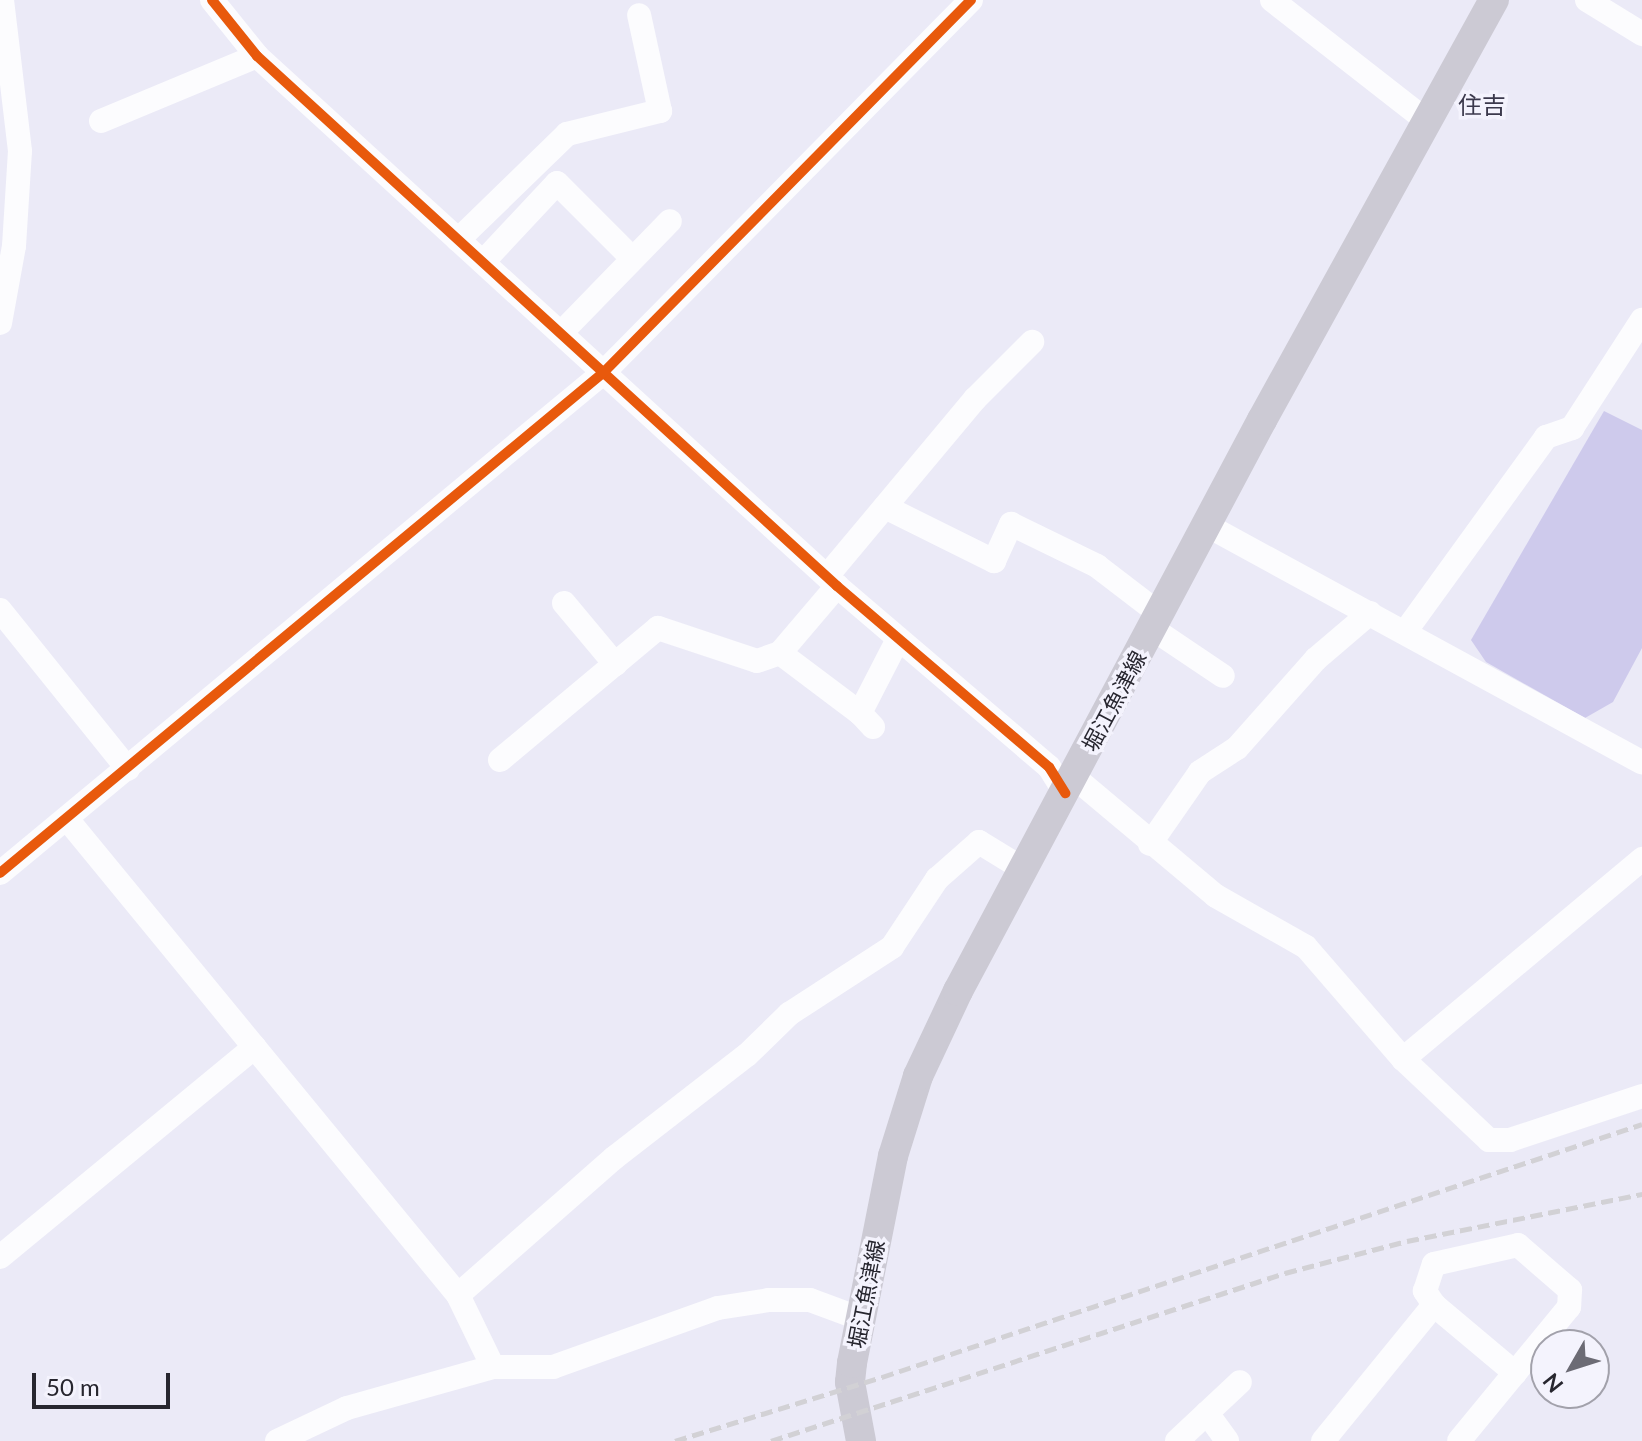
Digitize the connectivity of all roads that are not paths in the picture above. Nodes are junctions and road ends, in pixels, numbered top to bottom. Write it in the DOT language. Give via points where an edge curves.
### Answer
graph roads {
  1 [pos="2,0"];
  2 [pos="212,0"];
  3 [pos="971,0"];
  4 [pos="1272,0"];
  5 [pos="1494,0"];
  6 [pos="1587,0"];
  7 [pos="639,15"];
  8 [pos="1642,34"];
  9 [pos="257,56"];
  10 [pos="101,121"];
  11 [pos="1427,121"];
  12 [pos="670,221"];
  13 [pos="458,240"];
  14 [pos="633,259"];
  15 [pos="483,262"];
  16 [pos="1642,320"];
  17 [pos="0,323"];
  18 [pos="561,333"];
  19 [pos="1032,342"];
  20 [pos="603,373"];
  21 [pos="885,507"];
  22 [pos="1210,527"];
  23 [pos="832,581"];
  24 [pos="564,603"];
  25 [pos="0,610"];
  26 [pos="1370,613"];
  27 [pos="1157,622"];
  28 [pos="1405,632"];
  29 [pos="898,639"];
  30 [pos="780,653"];
  31 [pos="615,664"];
  32 [pos="1223,676"];
  33 [pos="500,760"];
  34 [pos="1642,763"];
  35 [pos="128,769"];
  36 [pos="1070,785"];
  37 [pos="67,819"];
  38 [pos="1150,844"];
  39 [pos="1642,859"];
  40 [pos="1023,869"];
  41 [pos="0,873"];
  42 [pos="255,1047"];
  43 [pos="1403,1059"];
  44 [pos="1642,1096"];
  45 [pos="0,1257"];
  46 [pos="458,1295"];
  47 [pos="1434,1305"];
  48 [pos="861,1319"];
  49 [pos="493,1367"];
  50 [pos="1515,1373"];
  51 [pos="1240,1382"];
  52 [pos="1207,1413"];
  53 [pos="277,1441"];
  54 [pos="861,1441"];
  55 [pos="1177,1441"];
  56 [pos="1227,1441"];
  57 [pos="1323,1441"];
  58 [pos="1459,1441"];
  1 -- 17 [label="street" via="20,151 14,246"];
  2 -- 9 [label="street"];
  3 -- 20 [label="street"];
  4 -- 11 [label="street"];
  5 -- 11 [label="main road, 堀江魚津線"];
  6 -- 8 [label="street"];
  7 -- 13 [label="street" via="660,111 567,134"];
  9 -- 10 [label="street"];
  9 -- 13 [label="street"];
  11 -- 22 [label="main road, 堀江魚津線" via="1262,420"];
  12 -- 14 [label="street"];
  13 -- 15 [label="street"];
  14 -- 15 [label="street" via="557,183"];
  14 -- 18 [label="street"];
  15 -- 18 [label="street"];
  16 -- 28 [label="street" via="1572,428 1546,437"];
  18 -- 20 [label="street"];
  19 -- 21 [label="street" via="975,399"];
  20 -- 23 [label="street"];
  20 -- 35 [label="street"];
  21 -- 23 [label="street"];
  21 -- 27 [label="street" via="994,561 1011,524 1097,566"];
  22 -- 26 [label="street"];
  22 -- 27 [label="main road, 堀江魚津線"];
  23 -- 29 [label="street"];
  23 -- 30 [label="street"];
  24 -- 31 [label="street"];
  25 -- 35 [label="street"];
  26 -- 28 [label="street"];
  26 -- 38 [label="street" via="1316,659 1237,748 1200,772"];
  27 -- 32 [label="street"];
  27 -- 36 [label="main road, 堀江魚津線"];
  28 -- 34 [label="street"];
  29 -- 30 [label="street" via="866,720"];
  29 -- 36 [label="street"];
  30 -- 31 [label="street" via="757,661 658,628"];
  31 -- 33 [label="street"];
  35 -- 37 [label="street"];
  36 -- 38 [label="street"];
  36 -- 40 [label="main road, 堀江魚津線"];
  37 -- 41 [label="street"];
  37 -- 42 [label="street"];
  38 -- 43 [label="street" via="1216,896 1306,947"];
  39 -- 43 [label="street"];
  40 -- 46 [label="street" via="979,842 937,879 892,947 789,1014 747,1055 614,1158"];
  40 -- 48 [label="main road, 堀江魚津線" via="958,991 905,1113"];
  42 -- 45 [label="street"];
  42 -- 46 [label="street"];
  43 -- 44 [label="street" via="1489,1140 1510,1140"];
  46 -- 49 [label="street"];
  47 -- 50 [label="street"];
  47 -- 50 [label="street" via="1425,1291 1434,1264 1518,1245 1570,1290 1569,1307"];
  47 -- 57 [label="street"];
  48 -- 49 [label="street" via="810,1300 769,1300 718,1308 553,1367"];
  48 -- 54 [label="main road, 堀江魚津線" via="850,1382"];
  49 -- 53 [label="street" via="347,1408"];
  50 -- 58 [label="street"];
  51 -- 52 [label="street"];
  52 -- 55 [label="street"];
  52 -- 56 [label="street"];
}
